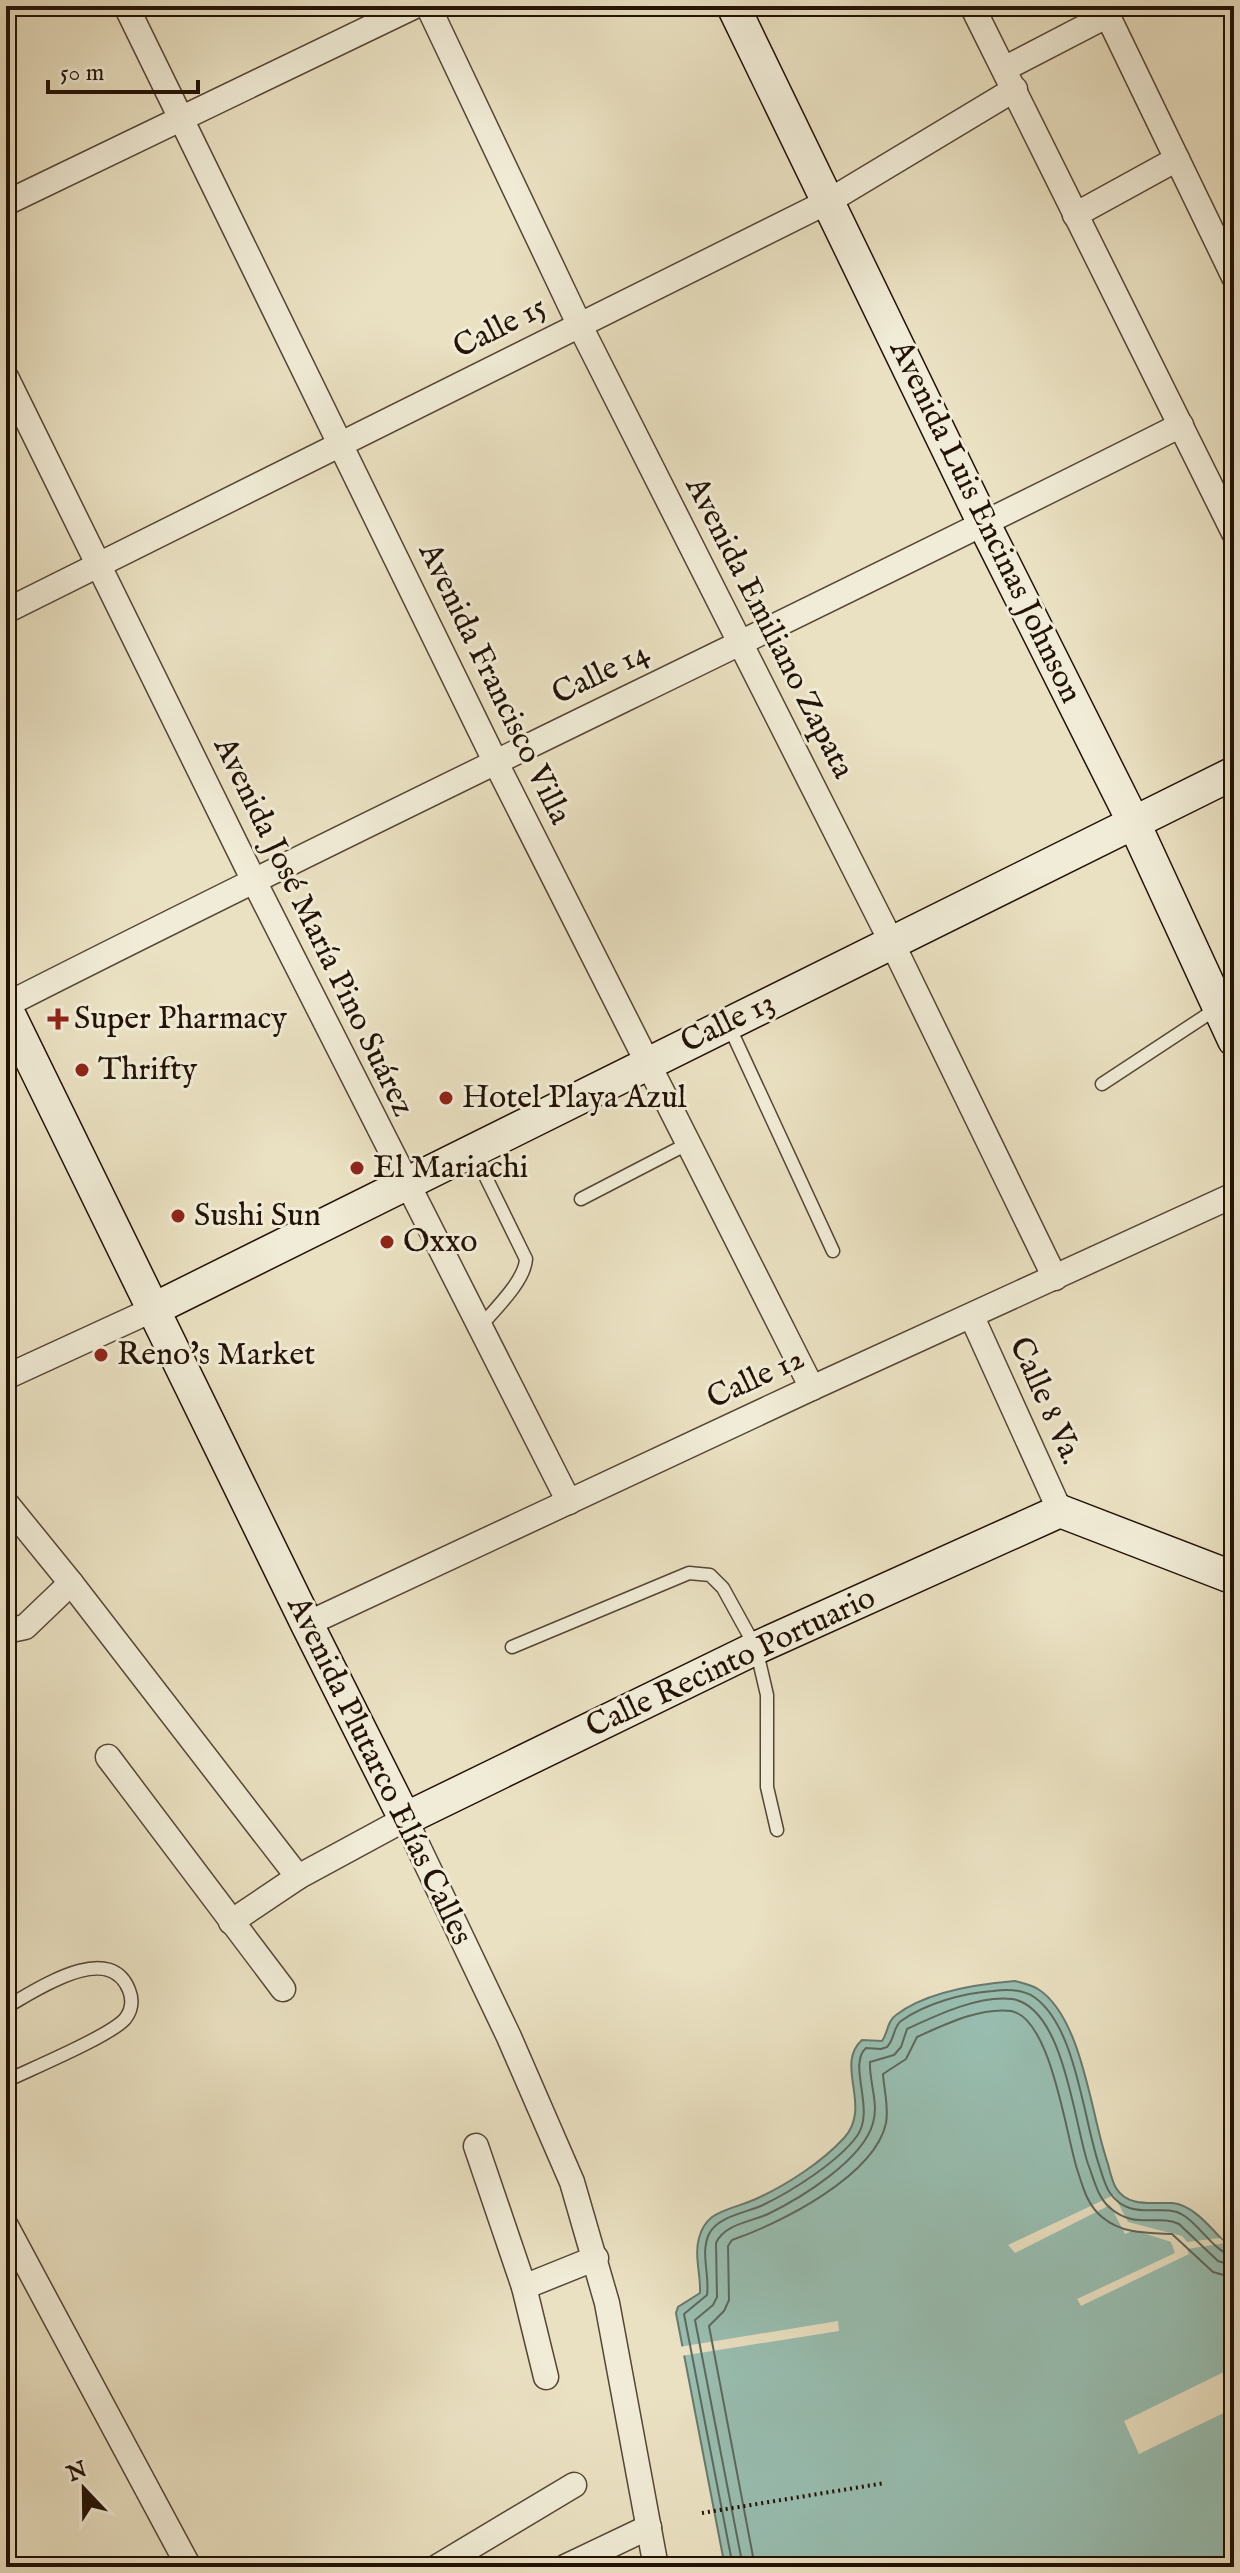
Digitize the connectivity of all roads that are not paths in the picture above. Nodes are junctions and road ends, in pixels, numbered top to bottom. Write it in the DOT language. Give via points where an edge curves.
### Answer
graph roads {
  1 [pos="126,6"];
  2 [pos="415,6"];
  3 [pos="428,6"];
  4 [pos="733,6"];
  5 [pos="972,6"];
  6 [pos="1106,10"];
  7 [pos="1009,79"];
  8 [pos="181,119"];
  9 [pos="1177,159"];
  10 [pos="829,201"];
  11 [pos="6,203"];
  12 [pos="1075,215"];
  13 [pos="1234,277"];
  14 [pos="579,324"];
  15 [pos="6,377"];
  16 [pos="1181,425"];
  17 [pos="340,443"];
  18 [pos="984,524"];
  19 [pos="1234,533"];
  20 [pos="100,566"];
  21 [pos="6,611"];
  22 [pos="740,643"];
  23 [pos="495,761"];
  24 [pos="1234,773"];
  25 [pos="1133,821"];
  26 [pos="253,879"];
  27 [pos="892,943"];
  28 [pos="6,1006"];
  29 [pos="1219,1007"];
  30 [pos="728,1024"];
  31 [pos="1234,1040"];
  32 [pos="648,1062"];
  33 [pos="1102,1084"];
  34 [pos="689,1143"];
  35 [pos="472,1150"];
  36 [pos="405,1183"];
  37 [pos="1234,1195"];
  38 [pos="581,1199"];
  39 [pos="833,1251"];
  40 [pos="1055,1278"];
  41 [pos="154,1309"];
  42 [pos="972,1317"];
  43 [pos="479,1328"];
  44 [pos="6,1377"];
  45 [pos="812,1388"];
  46 [pos="569,1502"];
  47 [pos="6,1503"];
  48 [pos="1060,1511"];
  49 [pos="1234,1578"];
  50 [pos="71,1583"];
  51 [pos="307,1624"];
  52 [pos="6,1631"];
  53 [pos="512,1647"];
  54 [pos="756,1648"];
  55 [pos="108,1757"];
  56 [pos="405,1819"];
  57 [pos="777,1830"];
  58 [pos="298,1877"];
  59 [pos="231,1922"];
  60 [pos="283,1989"];
  61 [pos="6,2007"];
  62 [pos="6,2081"];
  63 [pos="476,2146"];
  64 [pos="6,2226"];
  65 [pos="596,2258"];
  66 [pos="524,2287"];
  67 [pos="546,2377"];
  68 [pos="574,2485"];
  69 [pos="649,2527"];
  70 [pos="590,2561"];
  71 [pos="189,2567"];
  72 [pos="437,2567"];
  73 [pos="565,2567"];
  74 [pos="656,2567"];
  1 -- 8 [label="street, Avenida Francisco Villa"];
  2 -- 8 [label="street"];
  3 -- 14 [label="street, Avenida Emiliano Zapata"];
  4 -- 10 [label="street, Avenida Luis Encinas Johnson"];
  5 -- 7 [label="street"];
  6 -- 7 [label="street, Calle 15"];
  6 -- 9 [label="street"];
  7 -- 10 [label="street, Calle 15"];
  7 -- 12 [label="street"];
  8 -- 11 [label="street"];
  8 -- 17 [label="street, Avenida Francisco Villa"];
  9 -- 12 [label="street"];
  9 -- 13 [label="street"];
  10 -- 14 [label="street, Calle 15"];
  10 -- 18 [label="street, Avenida Luis Encinas Johnson"];
  12 -- 16 [label="street"];
  14 -- 17 [label="street, Calle 15"];
  14 -- 22 [label="street, Avenida Emiliano Zapata"];
  15 -- 20 [label="street, Avenida José María Pino Suárez"];
  16 -- 18 [label="street, Calle 14"];
  16 -- 19 [label="street"];
  17 -- 20 [label="street, Calle 15"];
  17 -- 23 [label="street, Avenida Francisco Villa"];
  18 -- 22 [label="street, Calle 14"];
  18 -- 25 [label="street, Avenida Luis Encinas Johnson"];
  20 -- 21 [label="street, Calle 15"];
  20 -- 26 [label="street, Avenida José María Pino Suárez"];
  22 -- 23 [label="street, Calle 14"];
  22 -- 27 [label="street, Avenida Emiliano Zapata"];
  23 -- 26 [label="street, Calle 14"];
  23 -- 32 [label="street, Avenida Francisco Villa"];
  24 -- 25 [label="street, Calle 13"];
  25 -- 27 [label="street, Calle 13"];
  25 -- 29 [label="street, Avenida Luis Encinas Johnson"];
  26 -- 28 [label="street, Calle 14"];
  26 -- 36 [label="street, Avenida José María Pino Suárez"];
  27 -- 30 [label="street, Calle 13"];
  27 -- 40 [label="street, Avenida Emiliano Zapata"];
  28 -- 41 [label="street, Avenida Plutarco Elías Calles"];
  29 -- 31 [label="street, Avenida Luis Encinas Johnson"];
  29 -- 33 [label="lane"];
  30 -- 32 [label="street, Calle 13"];
  30 -- 39 [label="lane"];
  32 -- 34 [label="street, Avenida Francisco Villa"];
  32 -- 35 [label="street, Calle 13"];
  34 -- 38 [label="lane"];
  34 -- 45 [label="street, Avenida Francisco Villa"];
  35 -- 36 [label="street, Calle 13"];
  35 -- 43 [label="lane" via="526,1259 520,1278"];
  36 -- 41 [label="street, Calle 13"];
  36 -- 43 [label="street, Avenida José María Pino Suárez"];
  37 -- 40 [label="street, Calle 12"];
  40 -- 42 [label="street, Calle 12"];
  41 -- 44 [label="street, Calle 13"];
  41 -- 51 [label="street, Avenida Plutarco Elías Calles"];
  42 -- 45 [label="street, Calle 12"];
  42 -- 48 [label="street, Calle 8 Va."];
  43 -- 46 [label="street, Avenida José María Pino Suárez"];
  45 -- 46 [label="street, Calle 12"];
  46 -- 51 [label="street, Calle 12"];
  47 -- 50 [label="street"];
  48 -- 49 [label="street"];
  48 -- 54 [label="street, Calle Recinto Portuario"];
  50 -- 52 [label="street" via="25,1627"];
  50 -- 58 [label="street"];
  51 -- 56 [label="street, Avenida Plutarco Elías Calles"];
  53 -- 54 [label="lane" via="689,1573 710,1575 723,1588"];
  54 -- 56 [label="street, Calle Recinto Portuario"];
  54 -- 57 [label="lane" via="767,1695 767,1787"];
  55 -- 59 [label="street"];
  56 -- 58 [label="street"];
  56 -- 65 [label="street, Avenida Plutarco Elías Calles" via="548,2122"];
  58 -- 59 [label="street"];
  59 -- 60 [label="street"];
  61 -- 62 [label="lane" via="89,1968 116,1974 132,2002 114,2028"];
  63 -- 66 [label="street"];
  64 -- 71 [label="street"];
  65 -- 66 [label="street"];
  65 -- 69 [label="street, Avenida Plutarco Elías Calles"];
  66 -- 67 [label="street"];
  68 -- 72 [label="street"];
  69 -- 70 [label="street"];
  69 -- 74 [label="street, Avenida Plutarco Elías Calles"];
  70 -- 73 [label="street"];
}
